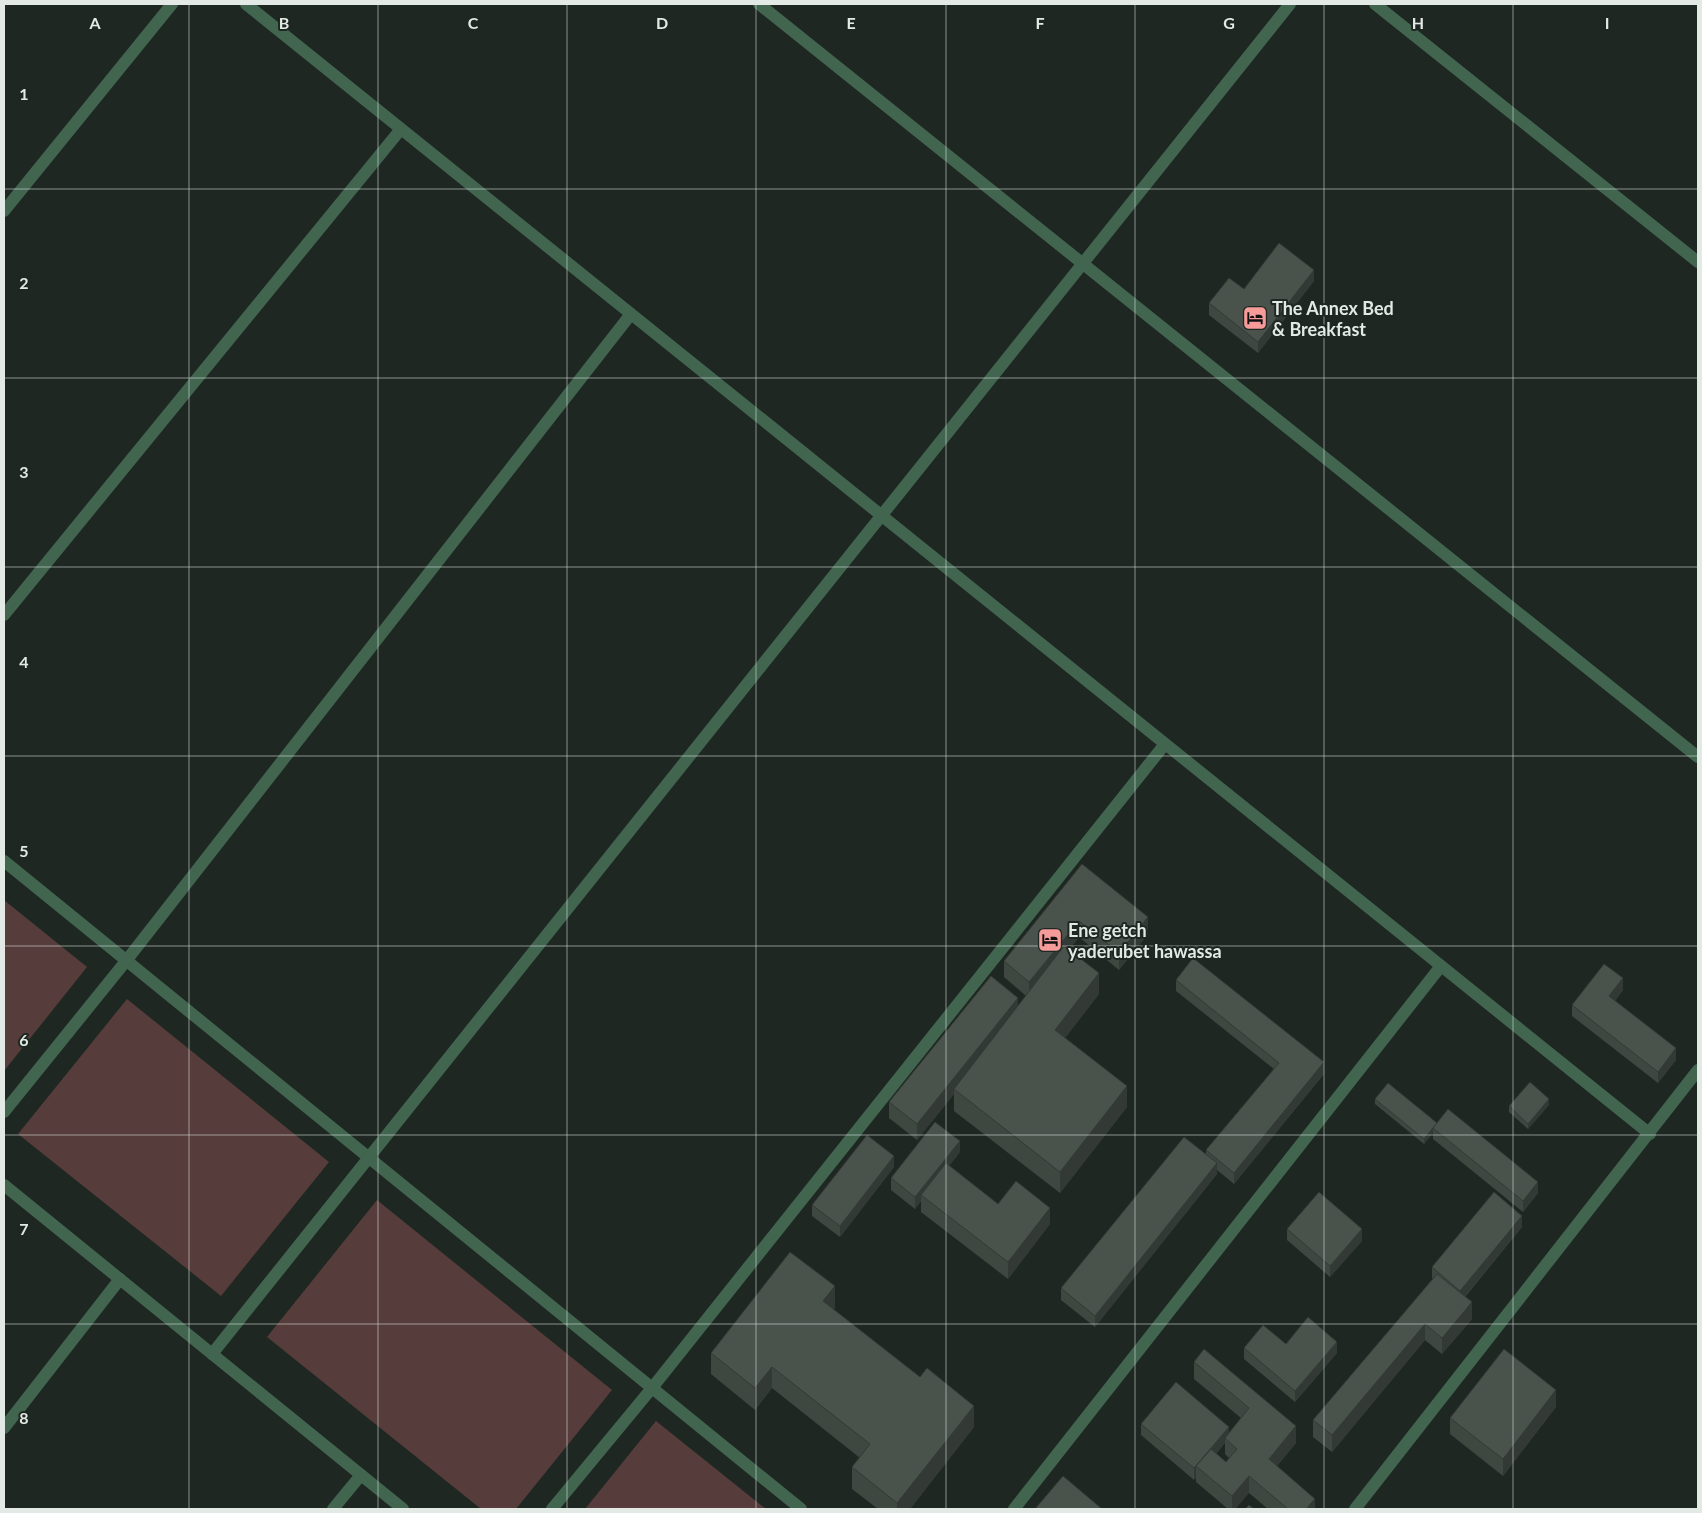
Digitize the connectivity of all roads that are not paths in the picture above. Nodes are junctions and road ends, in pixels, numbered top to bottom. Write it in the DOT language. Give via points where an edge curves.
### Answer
graph roads {
  1 [pos="172,4"];
  2 [pos="246,4"];
  3 [pos="760,4"];
  4 [pos="1290,4"];
  5 [pos="1375,4"];
  6 [pos="401,129"];
  7 [pos="4,211"];
  8 [pos="1698,262"];
  9 [pos="1085,263"];
  10 [pos="631,314"];
  11 [pos="881,515"];
  12 [pos="4,615"];
  13 [pos="1165,744"];
  14 [pos="1698,758"];
  15 [pos="4,862"];
  16 [pos="126,961"];
  17 [pos="1441,966"];
  18 [pos="1698,1070"];
  19 [pos="4,1112"];
  20 [pos="1650,1134"];
  21 [pos="370,1159"];
  22 [pos="4,1185"];
  23 [pos="120,1279"];
  24 [pos="212,1354"];
  25 [pos="652,1388"];
  26 [pos="4,1428"];
  27 [pos="361,1475"];
  28 [pos="334,1509"];
  29 [pos="403,1509"];
  30 [pos="552,1509"];
  31 [pos="801,1509"];
  32 [pos="1014,1509"];
  33 [pos="1355,1509"];
  1 -- 7 [label="street"];
  2 -- 6 [label="street"];
  3 -- 9 [label="street"];
  4 -- 9 [label="street"];
  5 -- 8 [label="street"];
  6 -- 10 [label="street"];
  6 -- 12 [label="street"];
  9 -- 11 [label="street"];
  9 -- 14 [label="street"];
  10 -- 11 [label="street"];
  10 -- 16 [label="street"];
  11 -- 13 [label="street"];
  11 -- 21 [label="street"];
  13 -- 17 [label="street"];
  13 -- 25 [label="street"];
  15 -- 16 [label="street"];
  16 -- 19 [label="street"];
  16 -- 21 [label="street"];
  17 -- 20 [label="street"];
  17 -- 32 [label="street"];
  18 -- 20 [label="street"];
  20 -- 33 [label="street"];
  21 -- 24 [label="street"];
  21 -- 25 [label="street"];
  22 -- 23 [label="street"];
  23 -- 24 [label="street"];
  23 -- 26 [label="street"];
  24 -- 27 [label="street"];
  25 -- 30 [label="street"];
  25 -- 31 [label="street"];
  27 -- 28 [label="street"];
  27 -- 29 [label="street"];
}
